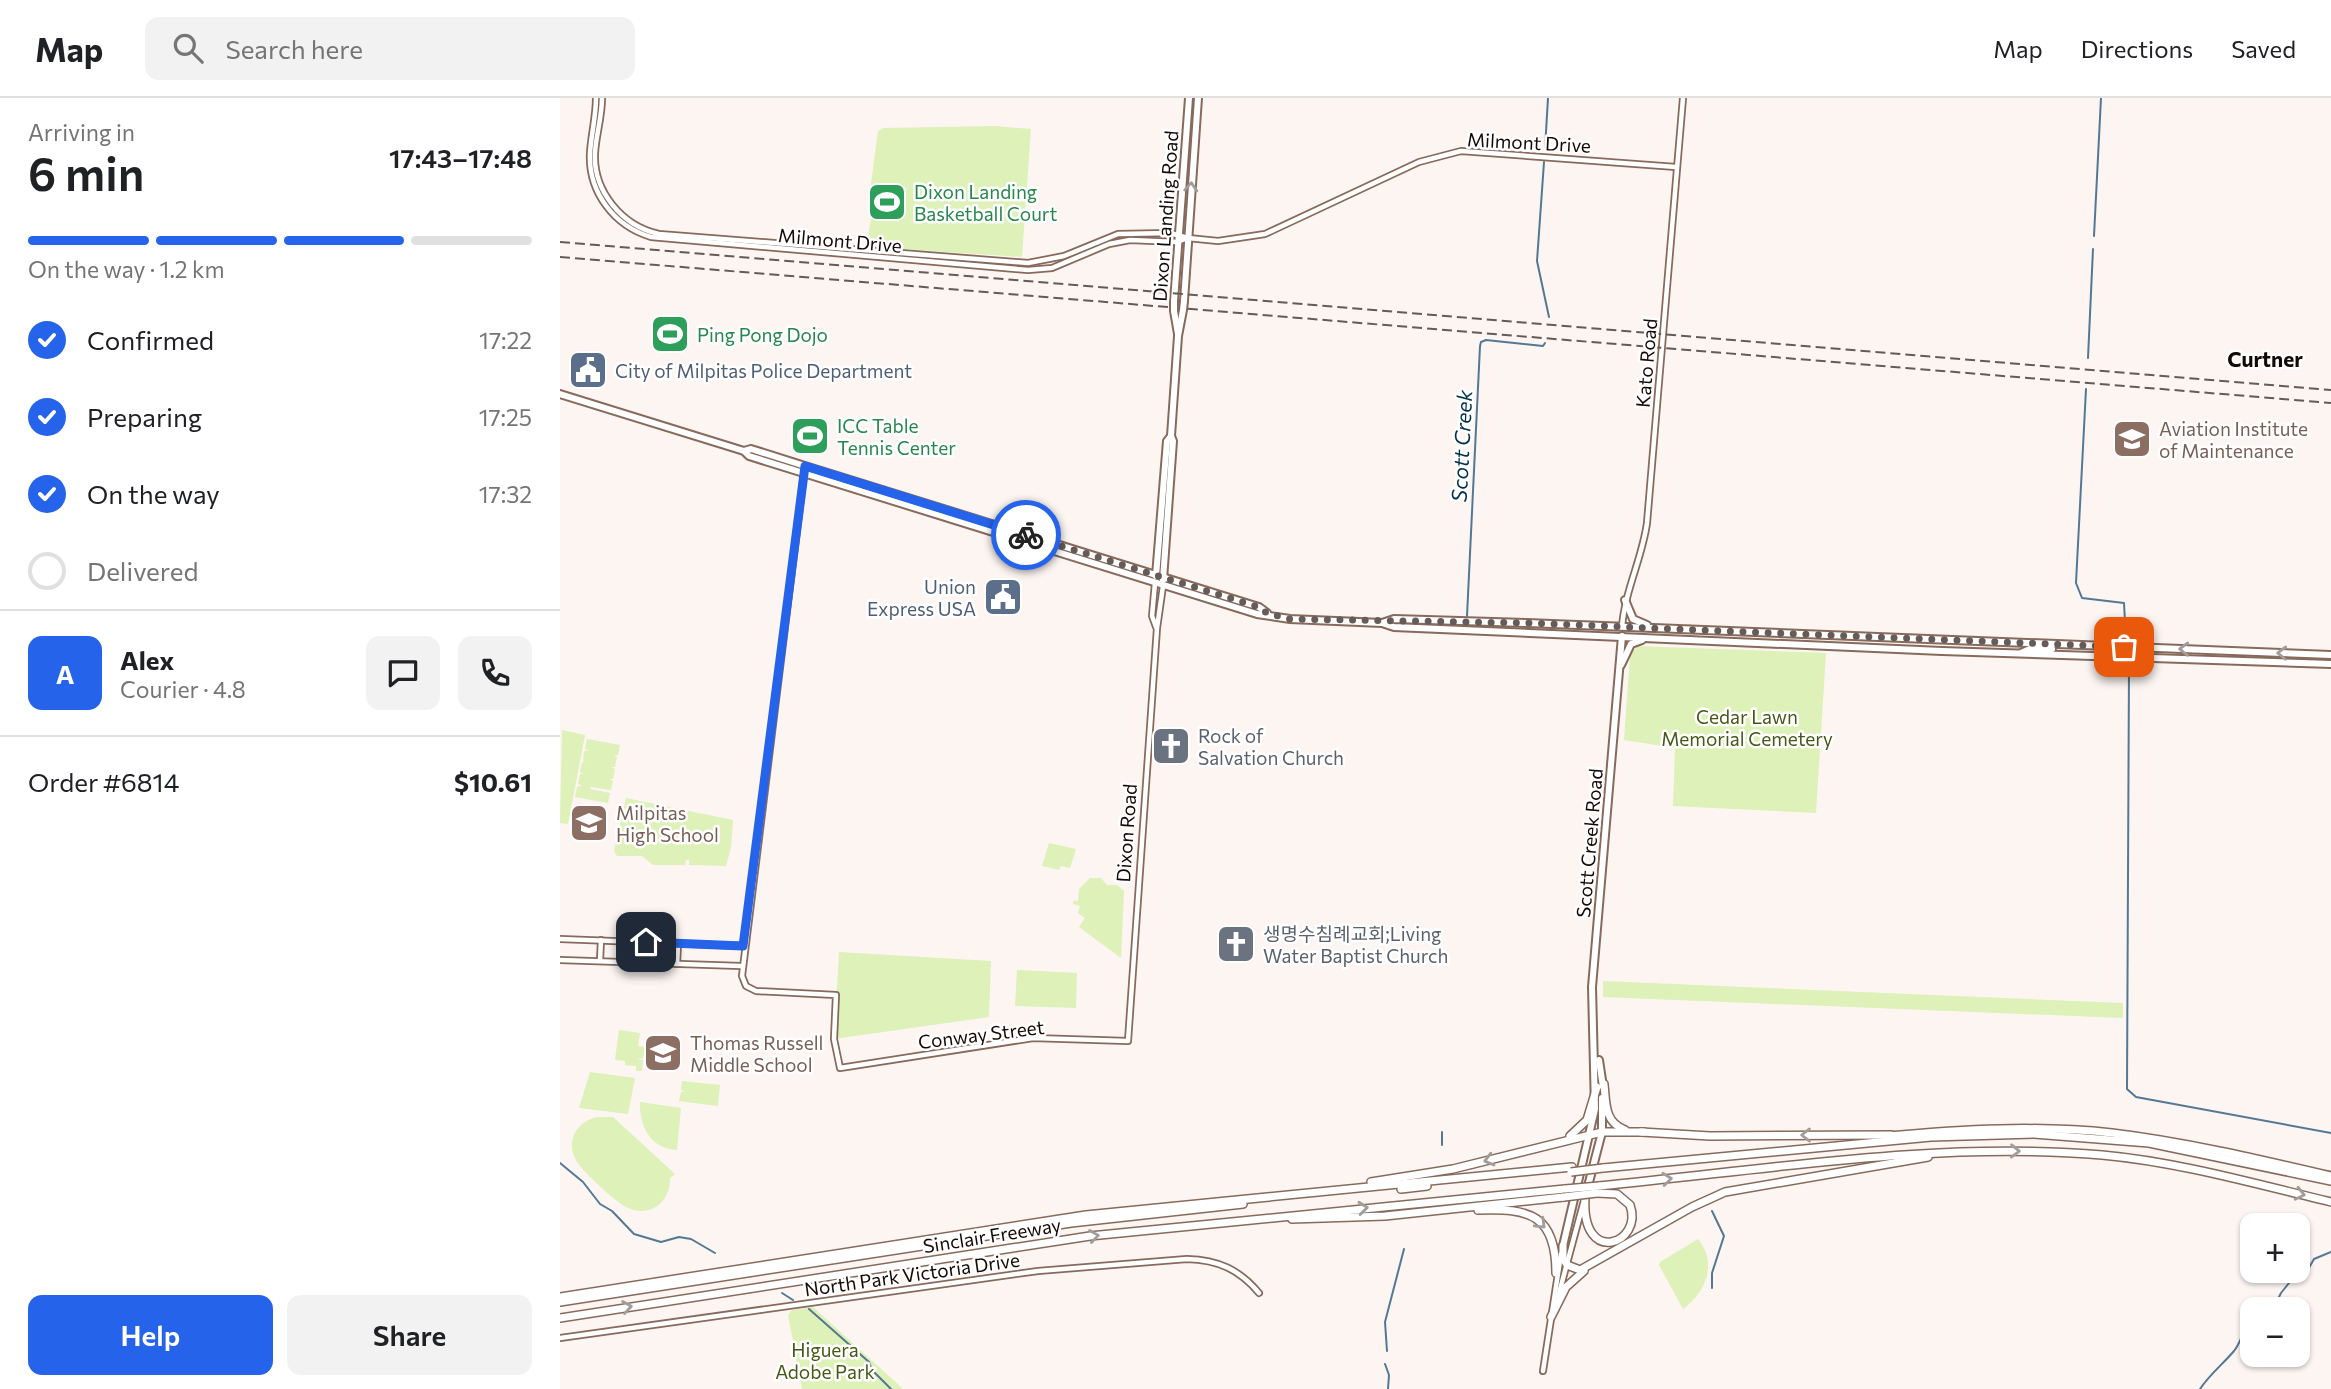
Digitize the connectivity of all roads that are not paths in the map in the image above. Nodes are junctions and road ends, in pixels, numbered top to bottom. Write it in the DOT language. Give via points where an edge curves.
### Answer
graph roads {
  1 [pos="596,98"];
  2 [pos="602,98"];
  3 [pos="1189,98"];
  4 [pos="1198,98"];
  5 [pos="1683,98"];
  6 [pos="1676,166"];
  7 [pos="1178,233"];
  8 [pos="1188,238"];
  9 [pos="1177,242"];
  10 [pos="1178,336"];
  11 [pos="560,394"];
  12 [pos="1171,436"];
  13 [pos="744,451"];
  14 [pos="805,466"];
  15 [pos="804,474"];
  16 [pos="1156,575"];
  17 [pos="1164,578"];
  18 [pos="1155,583"];
  19 [pos="1163,586"];
  20 [pos="1625,600"];
  21 [pos="1267,613"];
  22 [pos="1423,620"];
  23 [pos="1382,622"];
  24 [pos="1527,623"];
  25 [pos="1390,626"];
  26 [pos="1622,627"];
  27 [pos="1157,628"];
  28 [pos="1663,629"];
  29 [pos="1478,630"];
  30 [pos="1490,631"];
  31 [pos="1622,637"];
  32 [pos="1651,638"];
  33 [pos="2060,645"];
  34 [pos="2020,654"];
  35 [pos="2331,655"];
  36 [pos="2331,664"];
  37 [pos="1619,670"];
  38 [pos="560,939"];
  39 [pos="601,940"];
  40 [pos="678,943"];
  41 [pos="743,946"];
  42 [pos="560,960"];
  43 [pos="600,960"];
  44 [pos="677,964"];
  45 [pos="741,965"];
  46 [pos="1128,1041"];
  47 [pos="1600,1085"];
  48 [pos="1602,1132"];
  49 [pos="1644,1132"];
  50 [pos="1899,1135"];
  51 [pos="1590,1136"];
  52 [pos="1565,1139"];
  53 [pos="1987,1150"];
  54 [pos="1604,1166"];
  55 [pos="1545,1172"];
  56 [pos="2308,1173"];
  57 [pos="2331,1176"];
  58 [pos="2331,1181"];
  59 [pos="1598,1190"];
  60 [pos="1301,1193"];
  61 [pos="1564,1193"];
  62 [pos="1585,1198"];
  63 [pos="2331,1202"];
  64 [pos="1428,1212"];
  65 [pos="1270,1217"];
  66 [pos="1563,1246"];
  67 [pos="1595,1263"];
  68 [pos="1566,1265"];
  69 [pos="1556,1273"];
  70 [pos="1259,1293"];
  71 [pos="560,1300"];
  72 [pos="1551,1317"];
  73 [pos="560,1318"];
  74 [pos="560,1338"];
  75 [pos="1543,1371"];
  1 -- 9 [label="street, Milmont Drive" via="589,156 595,189 622,223 650,237 1028,270 1052,268 1130,240"];
  2 -- 7 [label="street, Milmont Drive" via="595,156 601,187 625,218 655,233 1028,263 1064,256 1118,234"];
  3 -- 7 [label="main road, Dixon Landing Road"];
  8 -- 4 [label="main road, Dixon Landing Road, one-way"];
  5 -- 6 [label="street, Kato Road"];
  6 -- 8 [label="street, Milmont Drive" via="1461,151 1419,162 1265,234 1234,240"];
  6 -- 20 [label="street, Kato Road" via="1647,523"];
  7 -- 8 [label="street, Milmont Drive"];
  7 -- 9 [label="main road, Dixon Landing Road"];
  8 -- 9 [label="street, Milmont Drive"];
  8 -- 10 [label="main road, Dixon Landing Road, bridge"];
  9 -- 10 [label="main road, Dixon Landing Road, bridge" via="1174,311"];
  10 -- 12 [label="main road, Dixon Landing Road"];
  11 -- 13 [label="main road"];
  12 -- 16 [label="main road, Dixon Landing Road"];
  12 -- 17 [label="main road, Dixon Landing Road"];
  13 -- 14 [label="main road" via="751,449"];
  13 -- 15 [label="main road" via="749,457"];
  14 -- 15 [label="street"];
  14 -- 16 [label="main road"];
  15 -- 18 [label="main road"];
  15 -- 41 [label="street"];
  16 -- 17 [label="main road"];
  16 -- 18 [label="main road, Dixon Landing Road"];
  17 -- 19 [label="main road, Dixon Road"];
  17 -- 21 [label="main road"];
  18 -- 19 [label="main road"];
  18 -- 27 [label="street, Dixon Road" via="1152,616"];
  19 -- 21 [label="main road"];
  19 -- 27 [label="street, Dixon Road"];
  20 -- 26 [label="street, Kato Road"];
  20 -- 28 [label="main road" via="1633,618"];
  21 -- 23 [label="main road" via="1290,619"];
  22 -- 23 [label="main road"];
  22 -- 24 [label="main road"];
  22 -- 25 [label="main road"];
  22 -- 29 [label="main road"];
  23 -- 25 [label="main road"];
  24 -- 26 [label="main road"];
  24 -- 30 [label="main road" via="1525,629"];
  25 -- 29 [label="main road"];
  26 -- 28 [label="main road"];
  26 -- 31 [label="main road, Scott Creek Road"];
  27 -- 46 [label="street, Dixon Road"];
  28 -- 33 [label="main road"];
  29 -- 30 [label="main road"];
  30 -- 31 [label="main road"];
  31 -- 32 [label="main road"];
  31 -- 37 [label="main road, Scott Creek Road"];
  32 -- 34 [label="main road"];
  32 -- 37 [label="main road" via="1631,644"];
  33 -- 34 [label="main road"];
  35 -- 33 [label="main road, one-way"];
  34 -- 36 [label="main road"];
  37 -- 47 [label="main road, Scott Creek Road" via="1592,987"];
  38 -- 39 [label="street"];
  39 -- 40 [label="street"];
  39 -- 43 [label="street"];
  40 -- 41 [label="street"];
  40 -- 44 [label="street"];
  41 -- 45 [label="street"];
  42 -- 43 [label="street"];
  43 -- 44 [label="street"];
  44 -- 45 [label="street"];
  45 -- 46 [label="street, Conway Street" via="743,981 753,991 836,995 834,1039 840,1068 1033,1038"];
  47 -- 48 [label="main road, Scott Creek Road"];
  47 -- 49 [label="highway" via="1610,1119 1623,1129"];
  47 -- 51 [label="main road, Scott Creek Road"];
  47 -- 52 [label="highway" via="1585,1124"];
  48 -- 49 [label="highway"];
  48 -- 51 [label="highway"];
  48 -- 62 [label="main road, Scott Creek Road"];
  50 -- 49 [label="highway, one-way"];
  50 -- 54 [label="highway"];
  50 -- 56 [label="highway" via="1984,1128 2068,1130 2189,1144"];
  51 -- 52 [label="highway"];
  51 -- 66 [label="main road, Scott Creek Road"];
  52 -- 60 [label="highway, one-way" via="1452,1169"];
  59 -- 53 [label="highway, one-way" via="1904,1154"];
  53 -- 63 [label="highway, one-way" via="2105,1156"];
  53 -- 67 [label="highway" via="1735,1189 1692,1207"];
  54 -- 55 [label="highway, bridge"];
  54 -- 56 [label="highway" via="2011,1134 2149,1143"];
  55 -- 60 [label="highway, Sinclair Freeway"];
  55 -- 71 [label="highway" via="1112,1218"];
  56 -- 57 [label="highway"];
  56 -- 58 [label="highway"];
  59 -- 61 [label="highway, bridge"];
  59 -- 62 [label="highway" via="1617,1194 1630,1205 1632,1225 1617,1240 1601,1241 1590,1234 1584,1220"];
  60 -- 71 [label="highway, Sinclair Freeway" via="1086,1215"];
  61 -- 64 [label="highway"];
  65 -- 61 [label="highway, Sinclair Freeway, one-way" via="1481,1196"];
  62 -- 68 [label="street, Scott Creek Road"];
  64 -- 65 [label="highway" via="1351,1218"];
  64 -- 69 [label="highway, one-way" via="1509,1209 1530,1214 1552,1237"];
  73 -- 65 [label="highway, Sinclair Freeway, one-way" via="1077,1238"];
  66 -- 68 [label="highway"];
  66 -- 69 [label="street, Scott Creek Road"];
  67 -- 68 [label="highway" via="1580,1270"];
  67 -- 72 [label="highway" via="1568,1284"];
  68 -- 72 [label="street, Scott Creek Road"];
  69 -- 72 [label="street, Scott Creek Road"];
  70 -- 74 [label="street, North Park Victoria Drive" via="1228,1266 1187,1259 1038,1271"];
  72 -- 75 [label="street, Scott Creek Road"];
}
